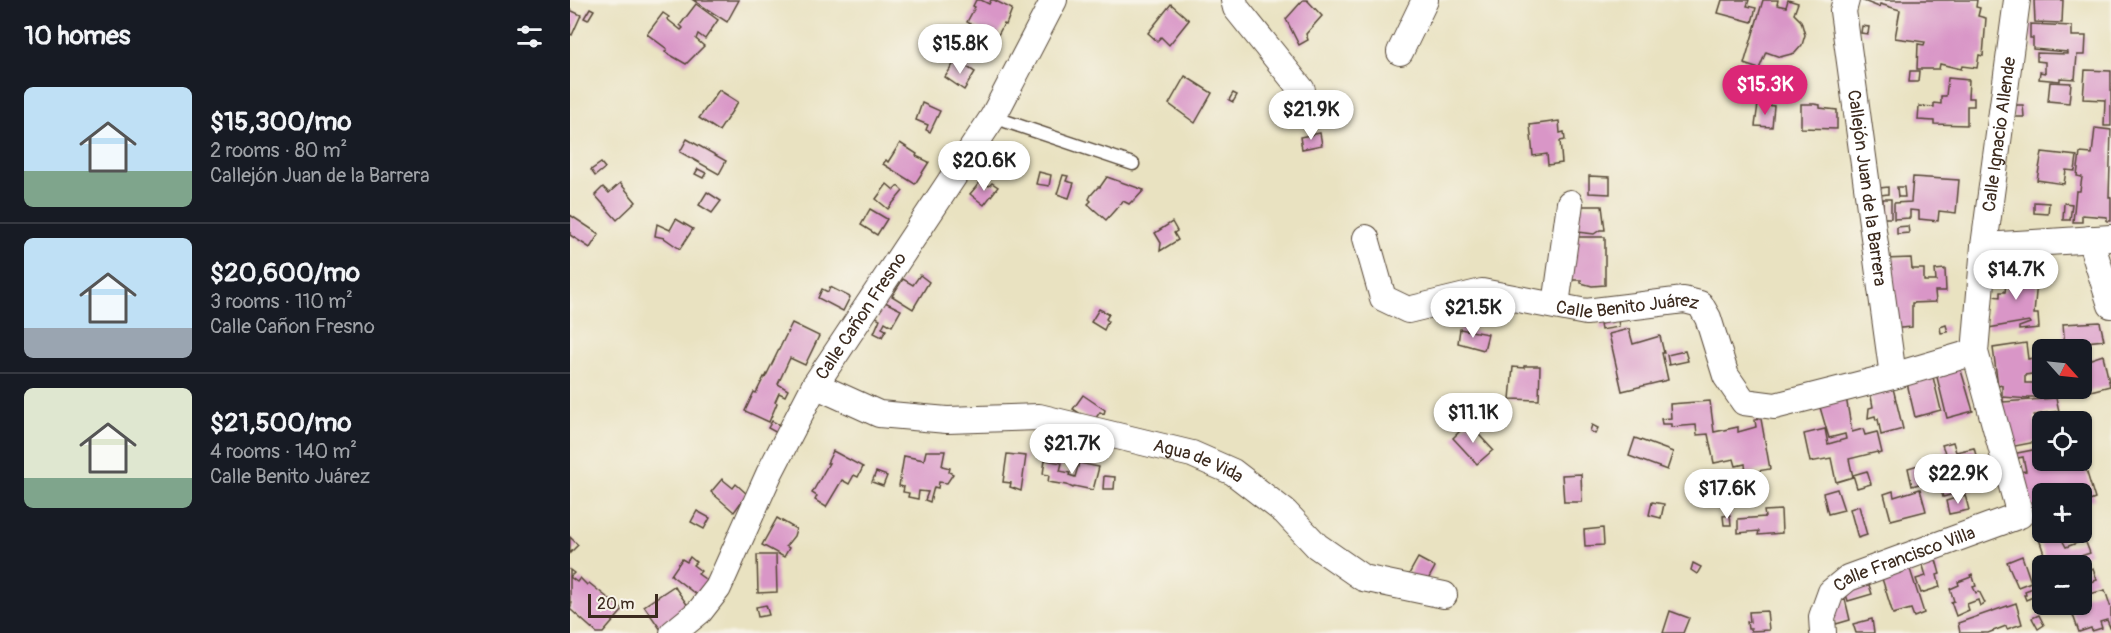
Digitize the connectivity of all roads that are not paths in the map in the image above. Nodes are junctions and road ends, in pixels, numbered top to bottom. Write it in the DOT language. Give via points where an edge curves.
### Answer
graph roads {
  1 [pos="1054,0"];
  2 [pos="1234,0"];
  3 [pos="1425,0"];
  4 [pos="1846,0"];
  5 [pos="2017,0"];
  6 [pos="1400,52"];
  7 [pos="1302,90"];
  8 [pos="993,117"];
  9 [pos="1133,164"];
  10 [pos="1570,203"];
  11 [pos="1366,238"];
  12 [pos="2100,238"];
  13 [pos="1984,246"];
  14 [pos="1556,305"];
  15 [pos="2111,305"];
  16 [pos="1975,352"];
  17 [pos="1893,376"];
  18 [pos="815,385"];
  19 [pos="2020,515"];
  20 [pos="1444,596"];
  21 [pos="673,633"];
  22 [pos="1823,633"];
  1 -- 8 [label="street, Calle Cañon Fresno"];
  2 -- 7 [label="street" via="1236,8"];
  3 -- 6 [label="street"];
  4 -- 17 [label="street, Callejón Juan de la Barrera" via="1843,11"];
  5 -- 13 [label="street, Calle Ignacio Allende"];
  8 -- 9 [label="lane"];
  8 -- 18 [label="street, Calle Cañon Fresno"];
  10 -- 14 [label="street"];
  11 -- 14 [label="street, Calle Benito Juárez" via="1383,298 1408,310 1482,292"];
  12 -- 13 [label="street"];
  12 -- 15 [label="street"];
  13 -- 16 [label="street, Calle Ignacio Allende"];
  14 -- 17 [label="street, Calle Benito Juárez" via="1586,312 1684,300 1700,304 1726,376 1744,402 1775,406"];
  16 -- 17 [label="street, Calle Benito Juárez"];
  16 -- 19 [label="street, Calle Ignacio Allende"];
  18 -- 20 [label="street, Agua de Vida" via="879,414 947,420 1039,417 1192,454 1233,472 1285,512 1317,546 1363,578"];
  18 -- 21 [label="street, Calle Cañon Fresno" via="760,491 718,588 700,611"];
  19 -- 22 [label="street, Calle Francisco Villa" via="1848,578 1831,592 1822,617"];
}
